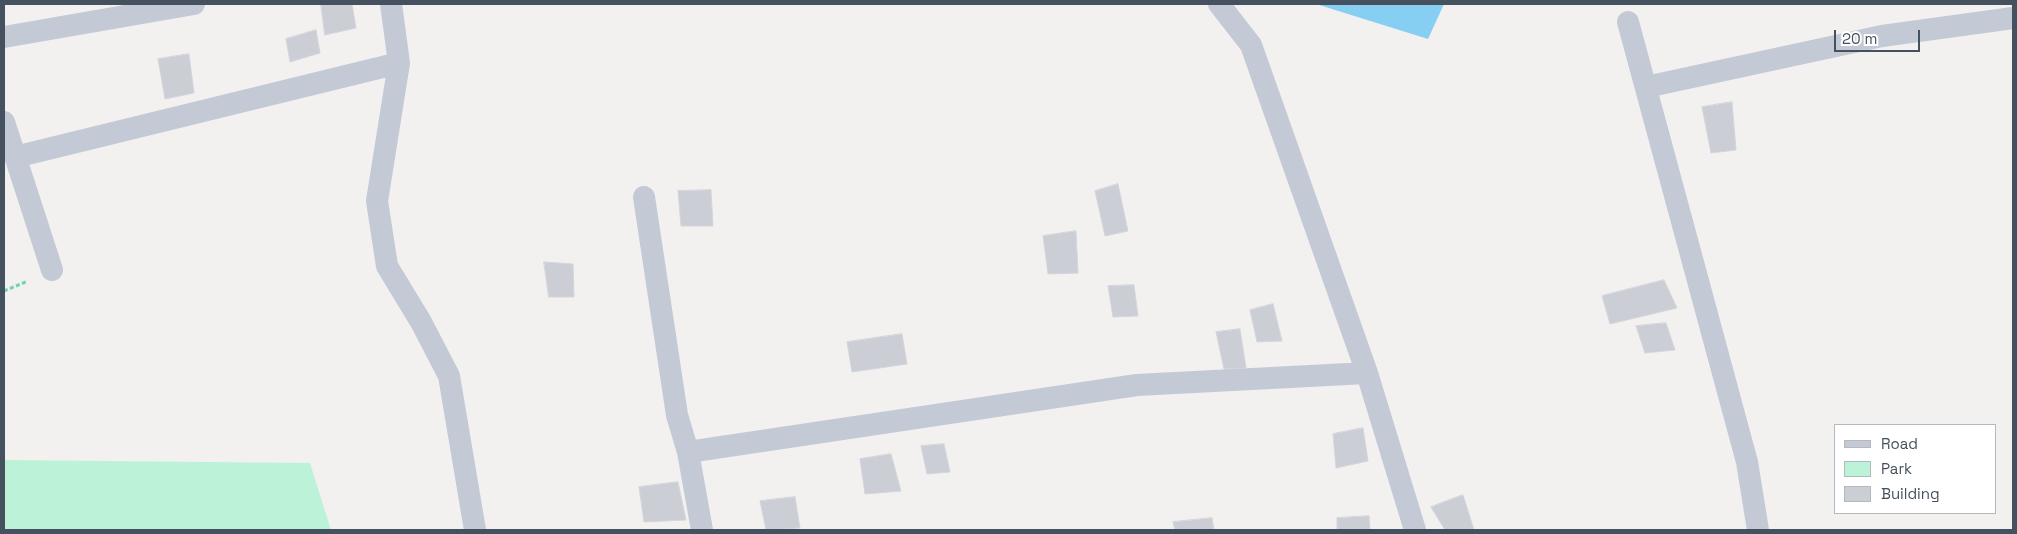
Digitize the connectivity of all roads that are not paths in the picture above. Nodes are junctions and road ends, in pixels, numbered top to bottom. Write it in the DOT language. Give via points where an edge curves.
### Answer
graph roads {
  1 [pos="194,4"];
  2 [pos="390,4"];
  3 [pos="1219,4"];
  4 [pos="2013,18"];
  5 [pos="1628,22"];
  6 [pos="4,37"];
  7 [pos="399,63"];
  8 [pos="1646,87"];
  9 [pos="4,122"];
  10 [pos="15,157"];
  11 [pos="644,197"];
  12 [pos="52,270"];
  13 [pos="1367,373"];
  14 [pos="688,452"];
  15 [pos="475,530"];
  16 [pos="702,530"];
  17 [pos="1415,530"];
  18 [pos="1758,530"];
  1 -- 6 [label="street"];
  2 -- 7 [label="street"];
  3 -- 13 [label="street" via="1251,45"];
  4 -- 8 [label="street" via="1882,36"];
  5 -- 8 [label="street"];
  7 -- 10 [label="street"];
  7 -- 15 [label="street" via="377,201 387,266 449,376"];
  8 -- 18 [label="street" via="1747,462"];
  9 -- 10 [label="street"];
  10 -- 12 [label="street"];
  11 -- 14 [label="street" via="677,415"];
  13 -- 14 [label="street" via="1137,384"];
  13 -- 17 [label="street"];
  14 -- 16 [label="street"];
}
